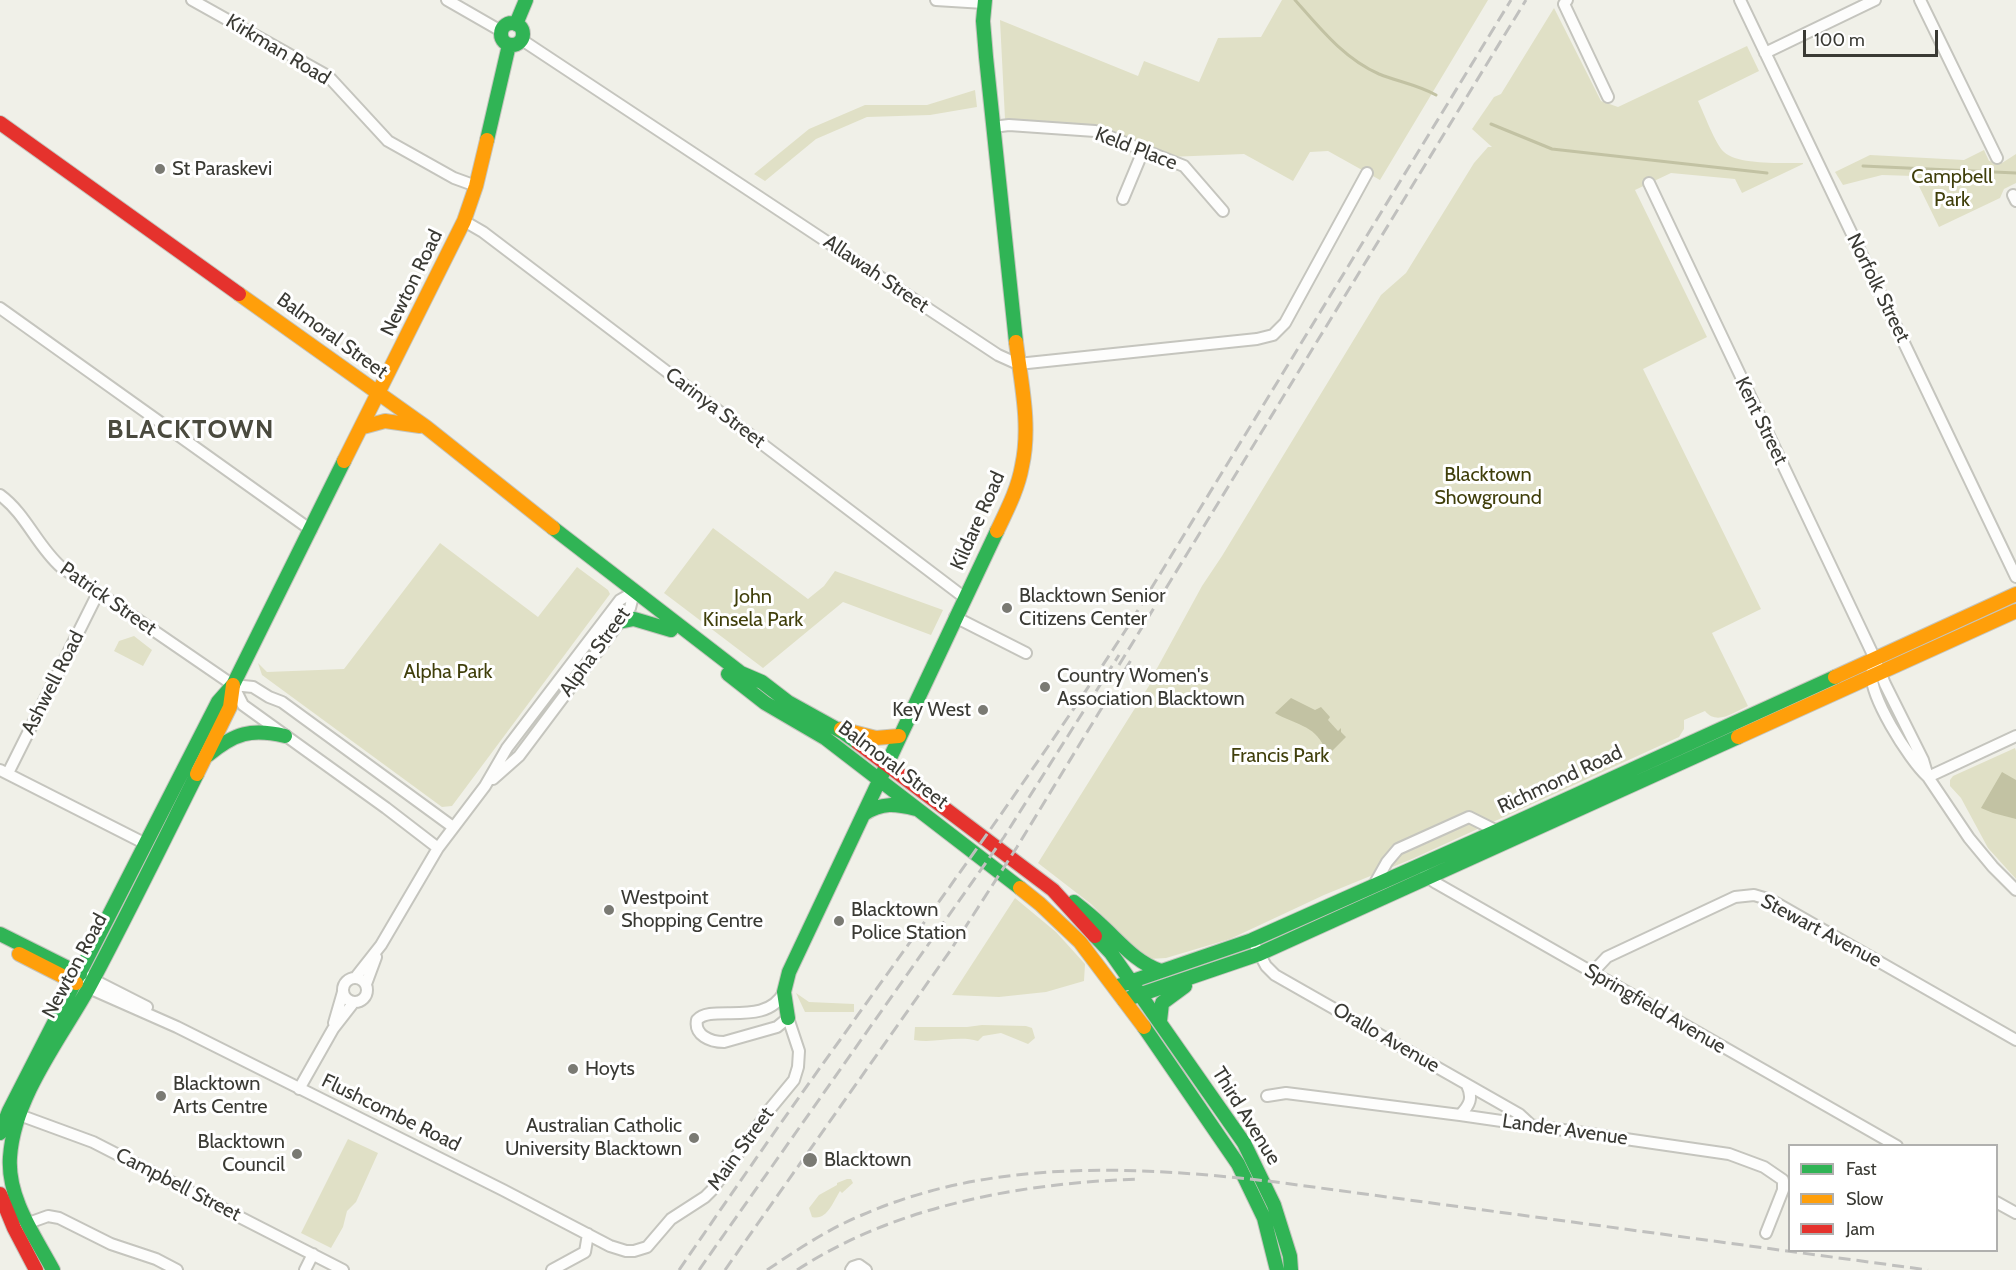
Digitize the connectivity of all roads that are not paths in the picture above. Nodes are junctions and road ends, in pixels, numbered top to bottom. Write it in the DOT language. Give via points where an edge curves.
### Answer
graph roads {
  1 [pos="192,0"];
  2 [pos="447,0"];
  3 [pos="526,0"];
  4 [pos="936,0"];
  5 [pos="1740,0"];
  6 [pos="1875,0"];
  7 [pos="1920,0"];
  8 [pos="985,1"];
  9 [pos="1566,2"];
  10 [pos="516,24"];
  11 [pos="501,30"];
  12 [pos="516,42"];
  13 [pos="1765,53"];
  14 [pos="1608,97"];
  15 [pos="0,123"];
  16 [pos="993,127"];
  17 [pos="1143,151"];
  18 [pos="1997,158"];
  19 [pos="1367,173"];
  20 [pos="1649,183"];
  21 [pos="476,186"];
  22 [pos="1123,199"];
  23 [pos="1223,211"];
  24 [pos="464,221"];
  25 [pos="0,308"];
  26 [pos="1018,364"];
  27 [pos="379,394"];
  28 [pos="363,427"];
  29 [pos="426,428"];
  30 [pos="0,495"];
  31 [pos="311,530"];
  32 [pos="2016,577"];
  33 [pos="634,591"];
  34 [pos="98,593"];
  35 [pos="2016,594"];
  36 [pos="965,597"];
  37 [pos="2016,611"];
  38 [pos="955,617"];
  39 [pos="619,622"];
  40 [pos="671,630"];
  41 [pos="1026,653"];
  42 [pos="1875,659"];
  43 [pos="1876,676"];
  44 [pos="233,685"];
  45 [pos="833,726"];
  46 [pos="285,736"];
  47 [pos="899,736"];
  48 [pos="2016,736"];
  49 [pos="204,759"];
  50 [pos="886,763"];
  51 [pos="4,771"];
  52 [pos="1928,777"];
  53 [pos="880,779"];
  54 [pos="485,786"];
  55 [pos="923,812"];
  56 [pos="862,815"];
  57 [pos="453,827"];
  58 [pos="1497,831"];
  59 [pos="146,844"];
  60 [pos="438,848"];
  61 [pos="1422,864"];
  62 [pos="1427,877"];
  63 [pos="1374,886"];
  64 [pos="1053,890"];
  65 [pos="2016,890"];
  66 [pos="0,934"];
  67 [pos="1252,940"];
  68 [pos="0,944"];
  69 [pos="381,945"];
  70 [pos="1259,954"];
  71 [pos="1161,971"];
  72 [pos="1210,971"];
  73 [pos="1592,973"];
  74 [pos="355,978"];
  75 [pos="84,981"];
  76 [pos="1133,982"];
  77 [pos="366,984"];
  78 [pos="1115,987"];
  79 [pos="344,992"];
  80 [pos="784,992"];
  81 [pos="1141,994"];
  82 [pos="1124,1000"];
  83 [pos="354,1002"];
  84 [pos="788,1018"];
  85 [pos="1160,1021"];
  86 [pos="333,1029"];
  87 [pos="2016,1040"];
  88 [pos="1467,1084"];
  89 [pos="298,1089"];
  90 [pos="1267,1096"];
  91 [pos="15,1113"];
  92 [pos="1460,1115"];
  93 [pos="1532,1126"];
  94 [pos="0,1132"];
  95 [pos="1893,1144"];
  96 [pos="0,1194"];
  97 [pos="1998,1203"];
  98 [pos="2016,1213"];
  99 [pos="29,1222"];
  100 [pos="14,1228"];
  101 [pos="1766,1233"];
  102 [pos="588,1234"];
  103 [pos="313,1254"];
  104 [pos="36,1270"];
  105 [pos="53,1270"];
  106 [pos="177,1270"];
  107 [pos="305,1270"];
  108 [pos="343,1270"];
  109 [pos="552,1270"];
  110 [pos="851,1270"];
  111 [pos="866,1270"];
  112 [pos="1277,1270"];
  113 [pos="1292,1270"];
  1 -- 21 [label="street, Kirkman Road" via="328,76 388,141"];
  2 -- 11 [label="street"];
  3 -- 10 [label="main road"];
  4 -- 8 [label="street"];
  5 -- 13 [label="street, Norfolk Street"];
  6 -- 13 [label="street"];
  7 -- 18 [label="street"];
  8 -- 16 [label="main road, Kildare Road" via="983,21"];
  9 -- 14 [label="street"];
  10 -- 11 [label="main road" via="507,24"];
  10 -- 12 [label="main road" via="522,28"];
  11 -- 12 [label="main road" via="501,39"];
  12 -- 21 [label="main road, Newton Road"];
  12 -- 26 [label="street, Allawah Street" via="998,355"];
  13 -- 32 [label="street, Norfolk Street"];
  15 -- 27 [label="main road, Balmoral Street"];
  16 -- 17 [label="street, Keld Place" via="1088,130"];
  16 -- 26 [label="main road, Kildare Road"];
  17 -- 22 [label="street"];
  17 -- 23 [label="street, Keld Place" via="1184,166"];
  19 -- 26 [label="street" via="1285,323 1273,334 1257,339"];
  20 -- 42 [label="street, Kent Street"];
  21 -- 24 [label="main road, Newton Road"];
  24 -- 27 [label="main road, Newton Road"];
  24 -- 36 [label="street, Carinya Street"];
  25 -- 31 [label="street"];
  26 -- 36 [label="main road, Kildare Road" via="1025,433 1022,468"];
  27 -- 28 [label="main road, Newton Road"];
  27 -- 29 [label="main road, Balmoral Street"];
  28 -- 29 [label="main road" via="385,420"];
  28 -- 31 [label="main road, Newton Road"];
  29 -- 33 [label="main road, Balmoral Street"];
  30 -- 34 [label="street, Patrick Street" via="17,510 50,557"];
  31 -- 44 [label="main road, Newton Road"];
  33 -- 39 [label="street, Alpha Street" via="630,608"];
  33 -- 40 [label="main road, Balmoral Street" via="642,606"];
  33 -- 45 [label="main road, Balmoral Street" via="741,673"];
  33 -- 54 [label="street, Alpha Street" via="620,600 507,748"];
  34 -- 44 [label="street, Patrick Street"];
  34 -- 51 [label="street, Ashwell Road"];
  35 -- 42 [label="main road, Richmond Road"];
  36 -- 38 [label="main road, Kildare Road"];
  37 -- 43 [label="main road, Richmond Road"];
  38 -- 41 [label="street"];
  38 -- 47 [label="main road, Kildare Road"];
  39 -- 40 [label="main road" via="634,619"];
  39 -- 54 [label="street, Alpha Street" via="519,756"];
  40 -- 53 [label="main road, Balmoral Street" via="765,703 825,738"];
  42 -- 43 [label="street, Kent Street"];
  42 -- 58 [label="main road, Richmond Road"];
  43 -- 52 [label="street, Kent Street" via="1885,684"];
  43 -- 62 [label="main road, Richmond Road"];
  44 -- 46 [label="street, Patrick Street" via="243,705"];
  44 -- 49 [label="main road, Newton Road" via="230,707"];
  44 -- 57 [label="street, Patrick Street" via="253,687 282,702"];
  44 -- 59 [label="main road, Newton Road" via="218,702"];
  45 -- 47 [label="main road" via="881,740"];
  45 -- 50 [label="main road, Balmoral Street"];
  46 -- 49 [label="main road" via="258,730 245,732 221,744"];
  46 -- 60 [label="street, Patrick Street"];
  47 -- 50 [label="main road, Kildare Road"];
  48 -- 52 [label="street"];
  49 -- 75 [label="main road, Newton Road"];
  50 -- 53 [label="main road, Kildare Road"];
  50 -- 64 [label="main road, Balmoral Street"];
  51 -- 59 [label="street"];
  52 -- 65 [label="street, Kent Street" via="1969,838"];
  53 -- 55 [label="main road, Balmoral Street"];
  53 -- 56 [label="main road, Kildare Road"];
  54 -- 57 [label="street, Alpha Street"];
  55 -- 56 [label="main road" via="888,803 872,807"];
  55 -- 78 [label="main road, Balmoral Street" via="1067,928"];
  56 -- 80 [label="main road, Kildare Road" via="789,972"];
  57 -- 60 [label="street, Alpha Street"];
  58 -- 61 [label="main road, Richmond Road"];
  58 -- 63 [label="street" via="1469,817 1459,821 1398,849"];
  59 -- 75 [label="main road, Newton Road"];
  60 -- 69 [label="street, Alpha Street"];
  61 -- 62 [label="street"];
  61 -- 63 [label="main road, Richmond Road"];
  62 -- 70 [label="main road, Richmond Road"];
  62 -- 73 [label="street, Springfield Avenue"];
  63 -- 67 [label="main road, Richmond Road"];
  64 -- 71 [label="main road" via="1093,916 1140,963"];
  64 -- 76 [label="main road, Balmoral Street"];
  66 -- 75 [label="main road, Flushcombe Road"];
  67 -- 70 [label="street, Orallo Avenue"];
  67 -- 71 [label="main road, Richmond Road"];
  68 -- 75 [label="main road, Flushcombe Road"];
  69 -- 74 [label="street, Alpha Street"];
  69 -- 77 [label="street, Alpha Street"];
  70 -- 72 [label="main road, Richmond Road"];
  70 -- 88 [label="street, Orallo Avenue" via="1275,975"];
  71 -- 76 [label="main road, Richmond Road"];
  72 -- 81 [label="main road, Richmond Road"];
  72 -- 85 [label="main road" via="1166,998 1160,1009"];
  73 -- 87 [label="street, Stewart Avenue" via="1607,957 1659,931 1735,897 1754,895 1771,900"];
  73 -- 95 [label="street, Springfield Avenue"];
  74 -- 77 [label="street"];
  74 -- 79 [label="street" via="346,983"];
  75 -- 89 [label="street, Flushcombe Road" via="148,1007 177,1027"];
  75 -- 91 [label="main road, Newton Road"];
  76 -- 78 [label="main road, Richmond Road"];
  76 -- 81 [label="main road, Balmoral Street"];
  77 -- 83 [label="street" via="365,998"];
  78 -- 82 [label="main road, Balmoral Street"];
  79 -- 83 [label="street"];
  79 -- 86 [label="street"];
  80 -- 84 [label="main road, Kildare Road"];
  80 -- 84 [label="street" via="776,1005 764,1009 703,1014 696,1028 702,1036 724,1042 777,1027"];
  81 -- 82 [label="main road, Richmond Road"];
  81 -- 85 [label="main road, Third Avenue"];
  82 -- 112 [label="main road, Third Avenue" via="1238,1164 1264,1218"];
  83 -- 86 [label="street"];
  84 -- 102 [label="street, Main Street" via="799,1051 794,1080 705,1197 676,1215 643,1249 619,1250"];
  85 -- 113 [label="main road, Third Avenue" via="1254,1160 1281,1224"];
  86 -- 89 [label="street"];
  88 -- 92 [label="street" via="1470,1101"];
  88 -- 93 [label="street, Orallo Avenue" via="1519,1114"];
  89 -- 102 [label="street, Flushcombe Road"];
  90 -- 92 [label="street, Lander Avenue" via="1286,1093"];
  91 -- 94 [label="main road, Newton Road"];
  91 -- 99 [label="main road, Newton Road" via="10,1171 16,1196"];
  91 -- 103 [label="street, Campbell Street" via="93,1142"];
  92 -- 93 [label="street, Lander Avenue"];
  93 -- 101 [label="street, Lander Avenue" via="1736,1156 1770,1170 1781,1178 1784,1190"];
  96 -- 100 [label="main road"];
  97 -- 98 [label="street"];
  99 -- 100 [label="street"];
  99 -- 105 [label="main road, Newton Road"];
  99 -- 106 [label="street" via="48,1216 59,1218"];
  100 -- 104 [label="main road"];
  102 -- 109 [label="street" via="585,1252"];
  103 -- 107 [label="street"];
  103 -- 108 [label="street, Campbell Street"];
  110 -- 111 [label="street" via="855,1265"];
}
